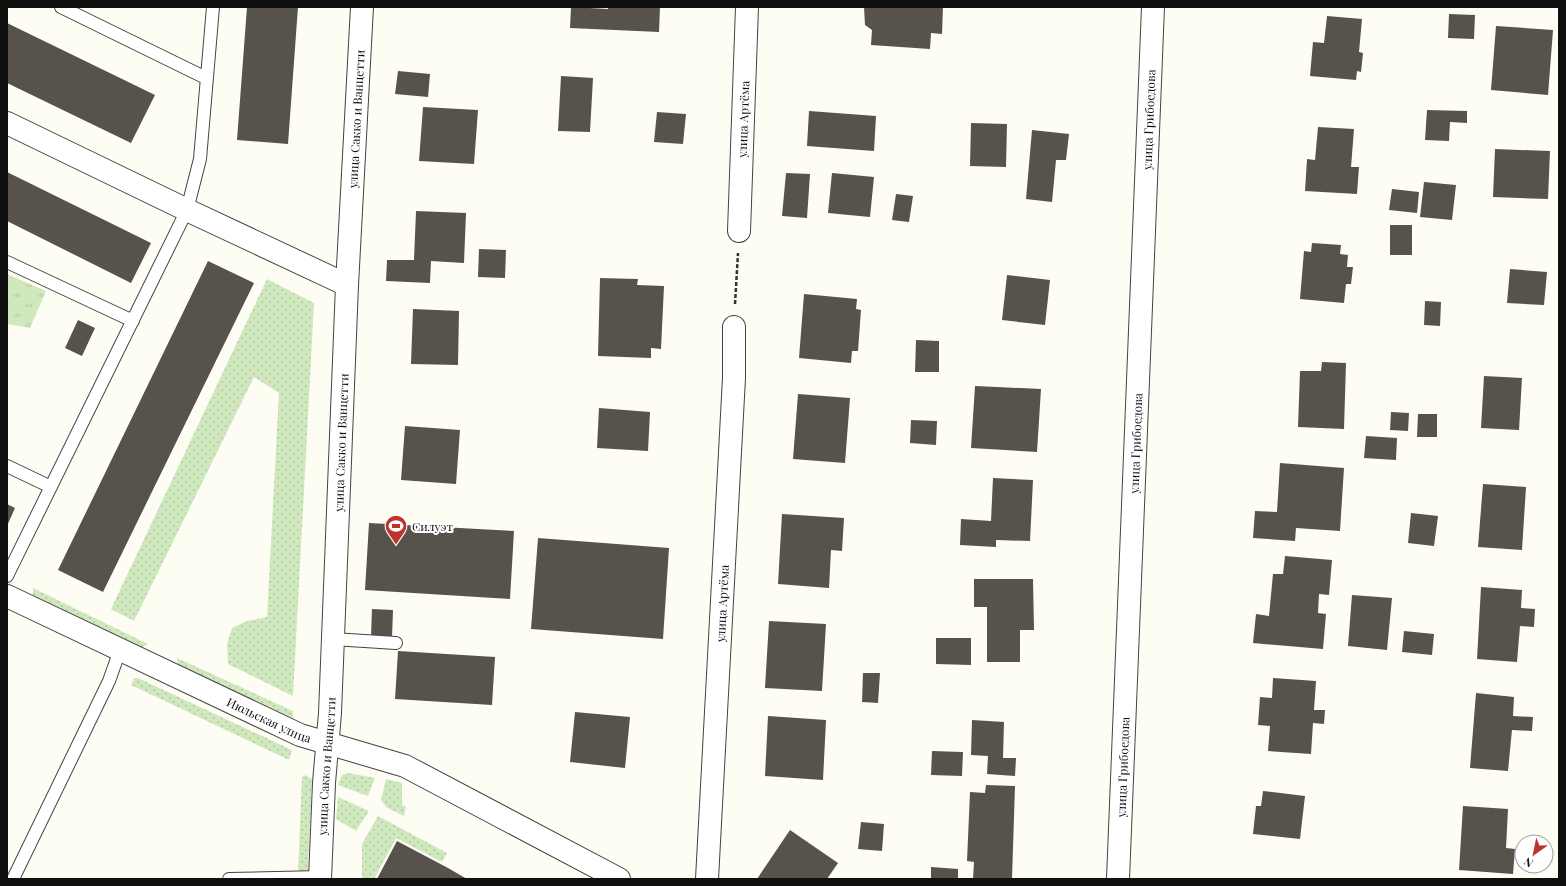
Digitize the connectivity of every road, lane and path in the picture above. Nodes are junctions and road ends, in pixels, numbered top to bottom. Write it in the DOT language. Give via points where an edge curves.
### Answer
graph roads {
  1 [pos="213,7"];
  2 [pos="362,7"];
  3 [pos="747,7"];
  4 [pos="1153,7"];
  5 [pos="70,9"];
  6 [pos="206,78"];
  7 [pos="7,123"];
  8 [pos="187,210"];
  9 [pos="739,231"];
  10 [pos="7,262"];
  11 [pos="347,286"];
  12 [pos="133,321"];
  13 [pos="734,327"];
  14 [pos="7,466"];
  15 [pos="51,487"];
  16 [pos="7,576"];
  17 [pos="7,596"];
  18 [pos="333,639"];
  19 [pos="396,643"];
  20 [pos="120,650"];
  21 [pos="328,742"];
  22 [pos="290,878"];
  23 [pos="321,878"];
  24 [pos="13,879"];
  25 [pos="229,879"];
  26 [pos="619,879"];
  27 [pos="707,879"];
  28 [pos="1118,879"];
  1 -- 6 [label="lane"];
  2 -- 11 [label="street, улица Сакко и Ванцетти"];
  3 -- 9 [label="street, улица Артёма"];
  4 -- 28 [label="street, улица Грибоедова"];
  5 -- 6 [label="lane"];
  6 -- 8 [label="lane" via="200,159"];
  7 -- 8 [label="street"];
  8 -- 11 [label="street"];
  8 -- 12 [label="lane"];
  9 -- 13 [label="path"];
  10 -- 12 [label="lane"];
  11 -- 18 [label="street, улица Сакко и Ванцетти"];
  12 -- 15 [label="lane"];
  13 -- 27 [label="street, улица Артёма" via="734,378"];
  14 -- 15 [label="lane"];
  15 -- 16 [label="lane"];
  17 -- 20 [label="street, Июльская улица"];
  18 -- 19 [label="lane"];
  18 -- 21 [label="street, улица Сакко и Ванцетти"];
  20 -- 21 [label="street, Июльская улица" via="300,735"];
  20 -- 24 [label="lane" via="108,681"];
  21 -- 23 [label="street, улица Сакко и Ванцетти"];
  21 -- 26 [label="street, Июльская улица" via="405,766"];
  22 -- 23 [label="lane"];
  22 -- 25 [label="lane"];
}
